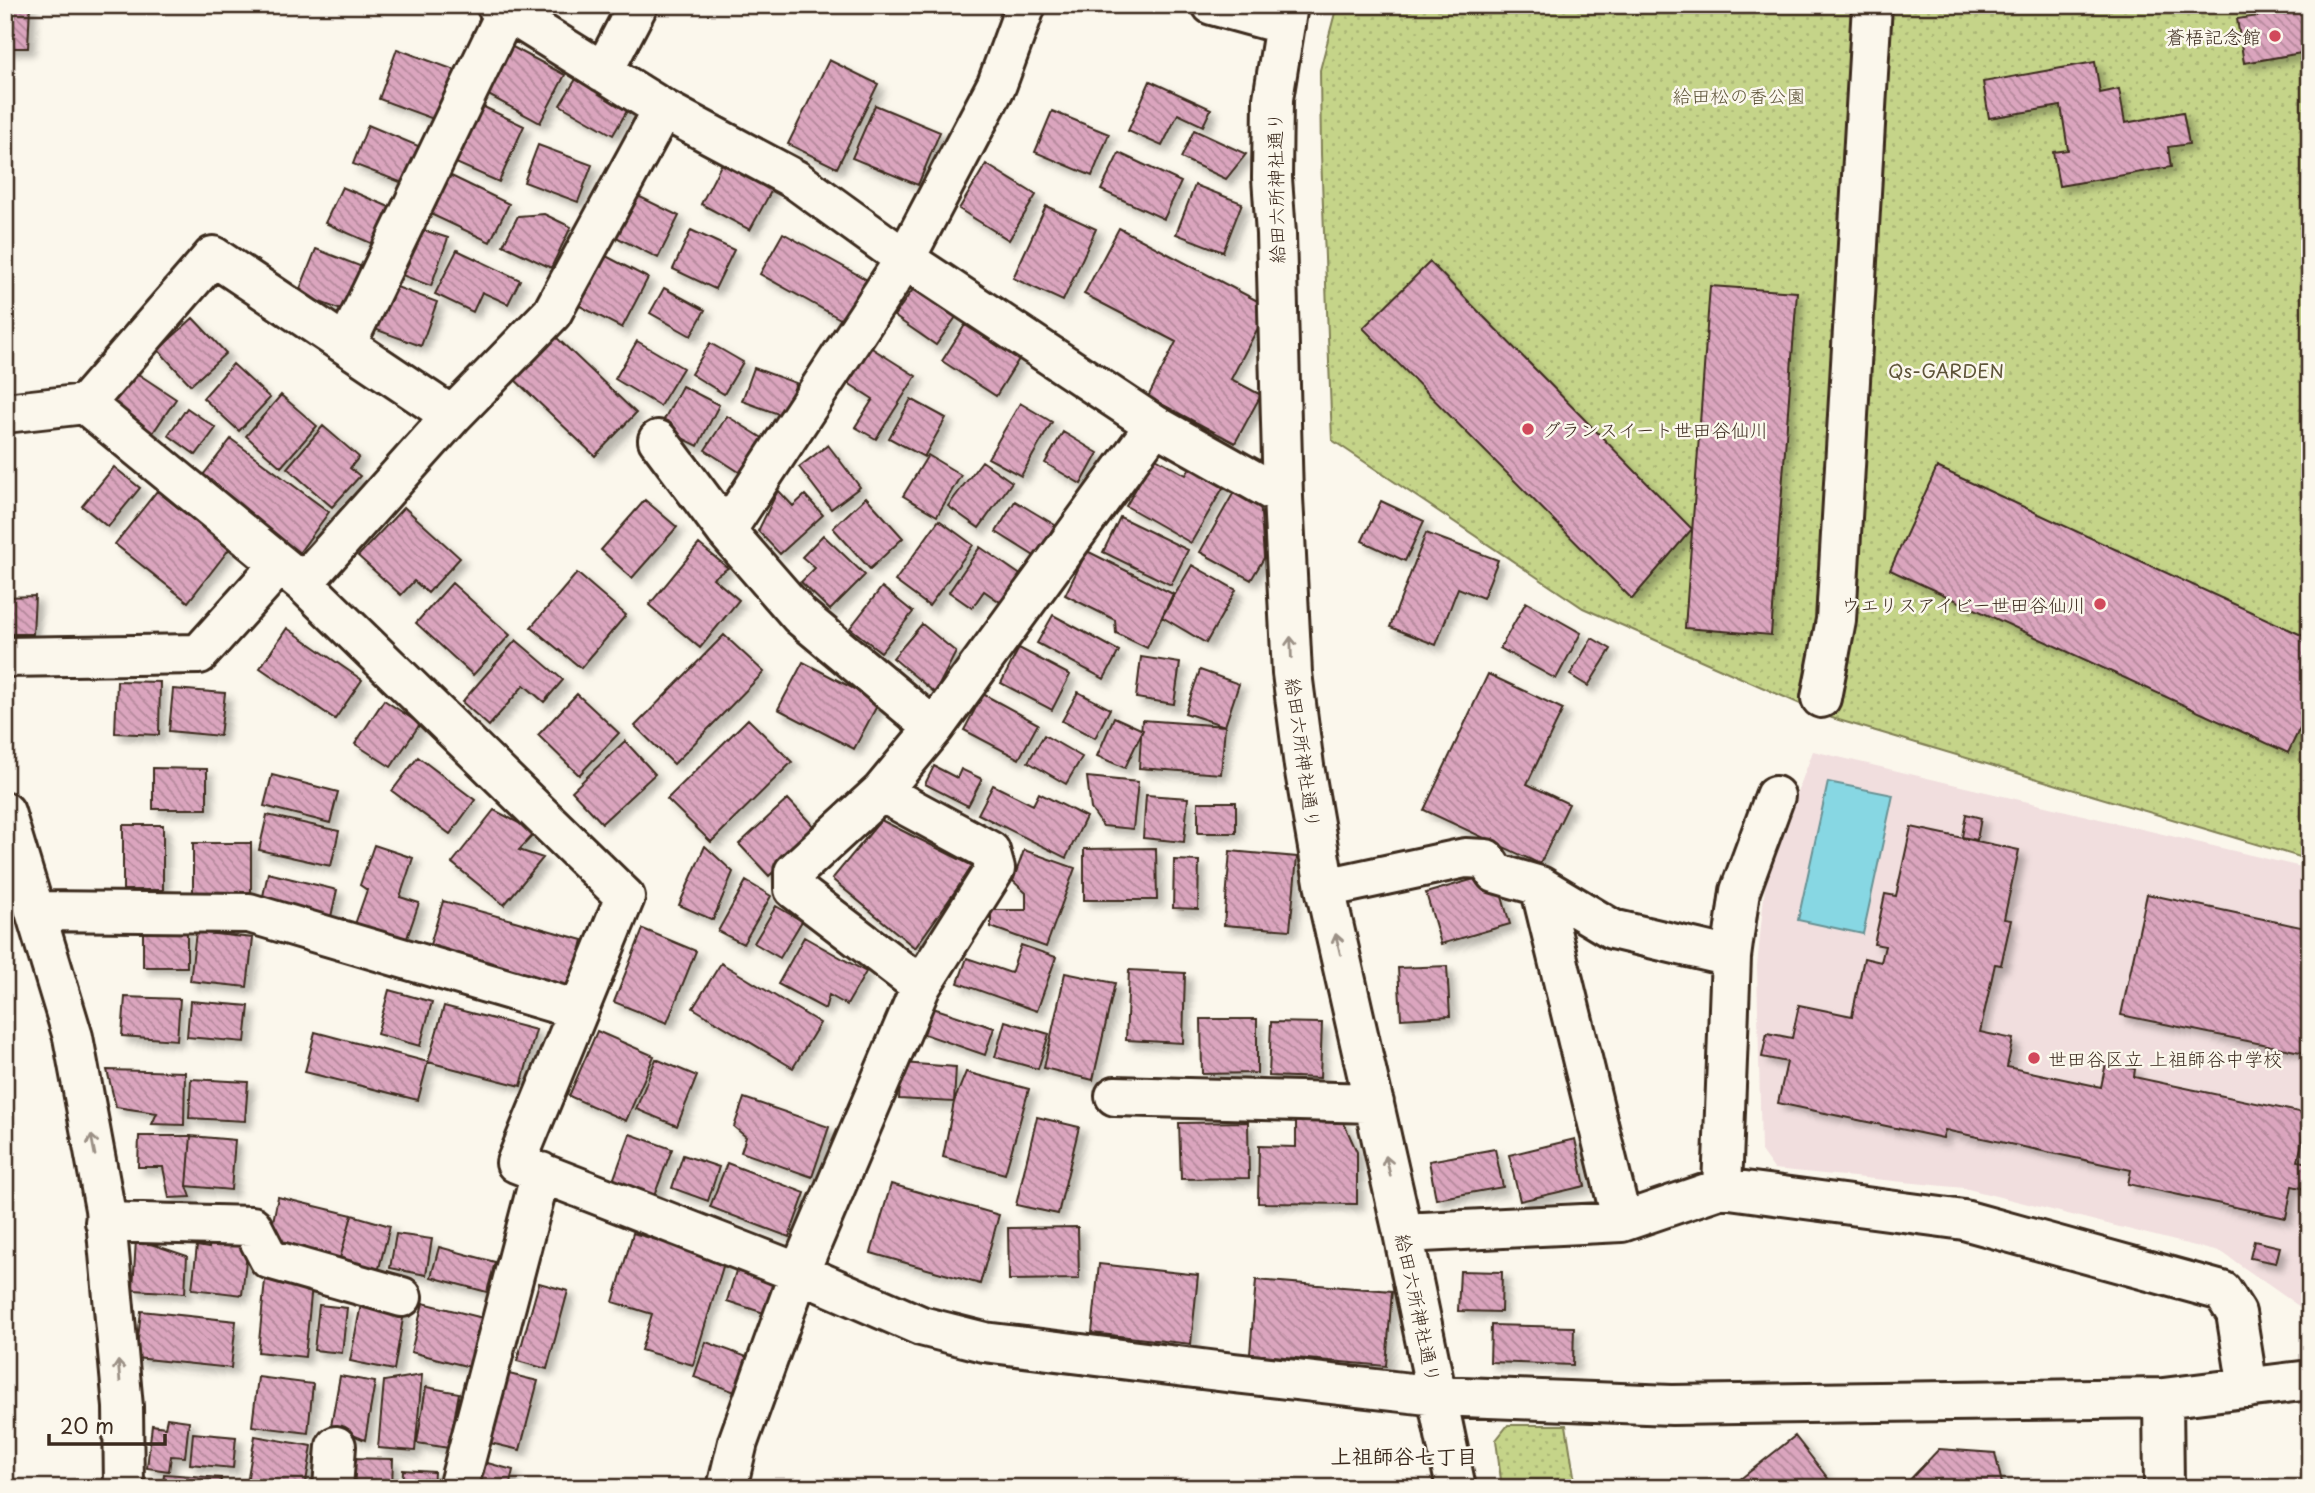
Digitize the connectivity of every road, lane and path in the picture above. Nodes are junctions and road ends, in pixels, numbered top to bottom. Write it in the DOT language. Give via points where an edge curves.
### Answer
graph roads {
  1 [pos="638,5"];
  2 [pos="1026,5"];
  3 [pos="1212,5"];
  4 [pos="1872,5"];
  5 [pos="501,8"];
  6 [pos="1286,15"];
  7 [pos="603,72"];
  8 [pos="663,109"];
  9 [pos="905,259"];
  10 [pos="346,345"];
  11 [pos="85,404"];
  12 [pos="5,414"];
  13 [pos="452,416"];
  14 [pos="1155,425"];
  15 [pos="658,440"];
  16 [pos="1283,497"];
  17 [pos="726,531"];
  18 [pos="292,574"];
  19 [pos="5,657"];
  20 [pos="1821,698"];
  21 [pos="934,728"];
  22 [pos="881,792"];
  23 [pos="1775,796"];
  24 [pos="5,812"];
  25 [pos="1540,886"];
  26 [pos="1325,888"];
  27 [pos="35,911"];
  28 [pos="1731,957"];
  29 [pos="921,986"];
  30 [pos="578,1010"];
  31 [pos="1115,1096"];
  32 [pos="1374,1103"];
  33 [pos="541,1172"];
  34 [pos="1722,1188"];
  35 [pos="105,1222"];
  36 [pos="1622,1222"];
  37 [pos="1403,1233"];
  38 [pos="799,1273"];
  39 [pos="402,1297"];
  40 [pos="2310,1380"];
  41 [pos="2248,1388"];
  42 [pos="1437,1395"];
  43 [pos="2164,1398"];
  44 [pos="336,1446"];
  45 [pos="124,1488"];
  46 [pos="333,1488"];
  47 [pos="458,1488"];
  48 [pos="727,1488"];
  49 [pos="1456,1488"];
  50 [pos="2164,1488"];
  1 -- 7 [label="street"];
  2 -- 9 [label="street" via="997,84"];
  3 -- 6 [label="street"];
  4 -- 20 [label="street" via="1836,620"];
  5 -- 7 [label="street"];
  5 -- 10 [label="street"];
  6 -- 16 [label="street, 給田六所神社通り" via="1273,99 1272,178"];
  7 -- 8 [label="street"];
  8 -- 9 [label="street" via="796,180"];
  8 -- 13 [label="street" via="552,313"];
  9 -- 14 [label="street"];
  9 -- 17 [label="street"];
  10 -- 11 [label="street" via="213,256"];
  10 -- 13 [label="street"];
  11 -- 12 [label="street"];
  11 -- 18 [label="street"];
  13 -- 18 [label="street"];
  14 -- 16 [label="street"];
  14 -- 21 [label="street"];
  15 -- 17 [label="street"];
  26 -- 16 [label="street, 給田六所神社通り, one-way" via="1292,673"];
  17 -- 21 [label="street" via="800,616"];
  18 -- 19 [label="street" via="199,654"];
  18 -- 30 [label="street" via="625,897"];
  21 -- 22 [label="street"];
  22 -- 29 [label="street" via="990,851 995,869"];
  22 -- 29 [label="street" via="794,872 794,890"];
  23 -- 28 [label="street" via="1740,891"];
  24 -- 27 [label="street"];
  25 -- 26 [label="street" via="1495,873 1486,859 1465,858"];
  25 -- 28 [label="street" via="1612,929"];
  25 -- 36 [label="street"];
  32 -- 26 [label="street, 給田六所神社通り, one-way"];
  27 -- 30 [label="street" via="249,913"];
  35 -- 27 [label="street, one-way" via="73,1037"];
  28 -- 34 [label="street"];
  29 -- 38 [label="street"];
  30 -- 33 [label="street" via="516,1163"];
  31 -- 32 [label="street"];
  37 -- 32 [label="street, 給田六所神社通り, one-way"];
  33 -- 38 [label="street"];
  33 -- 47 [label="street"];
  34 -- 36 [label="street"];
  34 -- 41 [label="street" via="1964,1220 2222,1291 2236,1312"];
  35 -- 39 [label="street" via="252,1226 269,1259"];
  45 -- 35 [label="street, one-way" via="123,1407"];
  36 -- 37 [label="street"];
  37 -- 42 [label="street, 給田六所神社通り"];
  38 -- 42 [label="street" via="921,1326 984,1342"];
  38 -- 48 [label="street" via="738,1442"];
  40 -- 41 [label="street"];
  41 -- 43 [label="street"];
  42 -- 43 [label="street" via="1672,1405"];
  42 -- 49 [label="street, 給田六所神社通り"];
  43 -- 50 [label="street"];
  44 -- 46 [label="street"];
}
